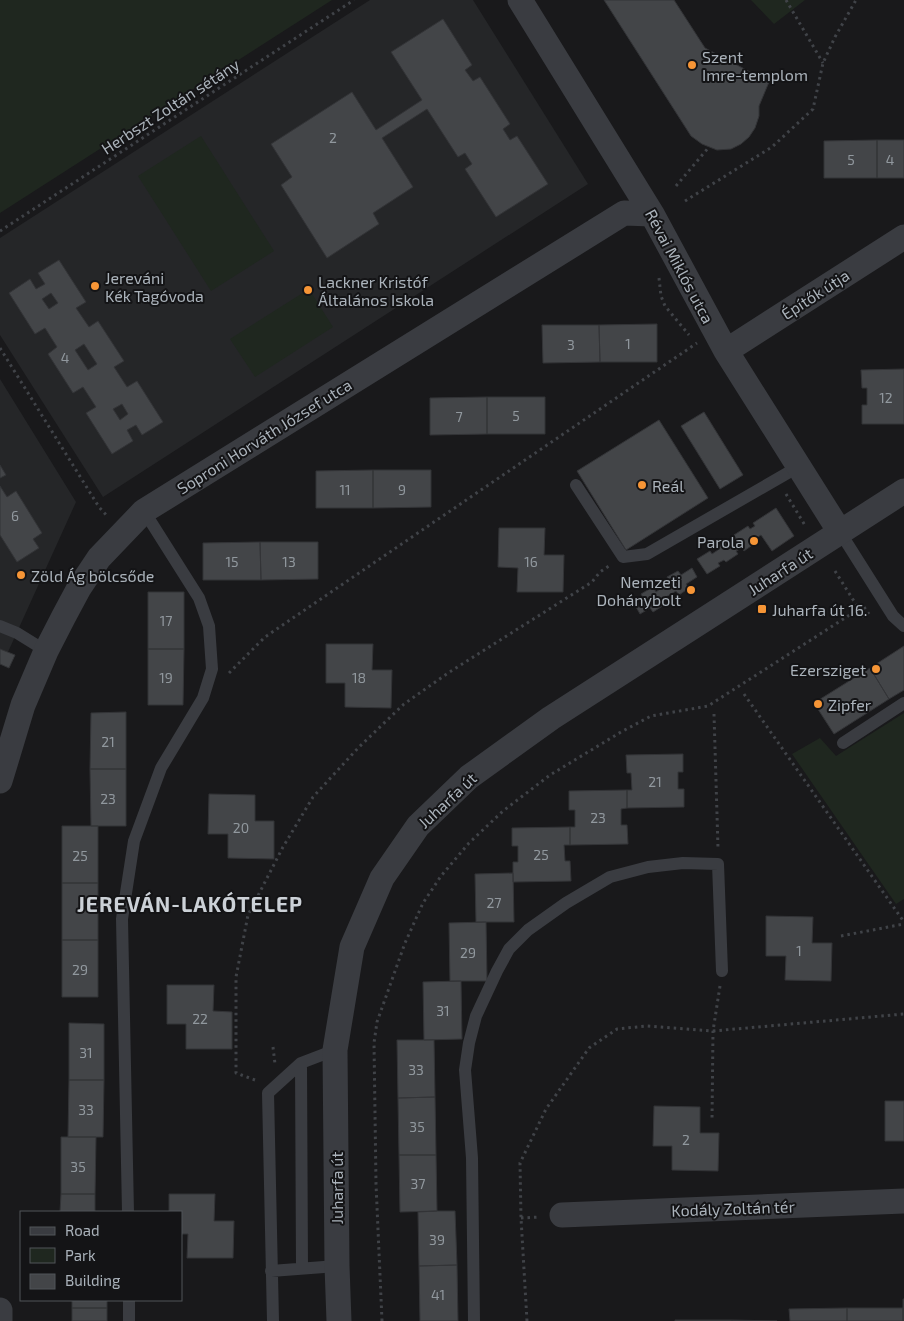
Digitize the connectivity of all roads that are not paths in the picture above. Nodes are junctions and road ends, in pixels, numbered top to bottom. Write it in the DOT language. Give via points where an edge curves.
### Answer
graph roads {
  1 [pos="520,0"];
  2 [pos="652,214"];
  3 [pos="904,237"];
  4 [pos="720,341"];
  5 [pos="798,467"];
  6 [pos="576,485"];
  7 [pos="904,491"];
  8 [pos="144,511"];
  9 [pos="840,532"];
  10 [pos="0,626"];
  11 [pos="904,626"];
  12 [pos="46,651"];
  13 [pos="904,703"];
  14 [pos="843,742"];
  15 [pos="0,781"];
  16 [pos="722,971"];
  17 [pos="335,1050"];
  18 [pos="301,1063"];
  19 [pos="904,1200"];
  20 [pos="128,1211"];
  21 [pos="562,1215"];
  22 [pos="337,1266"];
  23 [pos="302,1269"];
  24 [pos="271,1271"];
  25 [pos="129,1301"];
  26 [pos="0,1310"];
  27 [pos="0,1321"];
  28 [pos="130,1321"];
  29 [pos="273,1321"];
  30 [pos="339,1321"];
  31 [pos="474,1321"];
  1 -- 2 [label="street, Révai Miklós utca"];
  2 -- 4 [label="street, Révai Miklós utca"];
  2 -- 8 [label="street, Soproni Horváth József utca" via="624,213"];
  3 -- 4 [label="street, Építők útja"];
  4 -- 5 [label="street, Révai Miklós utca"];
  5 -- 6 [label="lane" via="647,554 622,556"];
  5 -- 9 [label="street, Révai Miklós utca"];
  7 -- 9 [label="street, Juharfa út"];
  8 -- 12 [label="street, Soproni Horváth József utca" via="99,558 79,588"];
  8 -- 20 [label="lane" via="199,598 209,626 212,669 204,698 161,768 134,841 122,919"];
  9 -- 11 [label="lane" via="892,616"];
  9 -- 17 [label="street, Juharfa út" via="551,718 469,777 418,826 382,878 352,947"];
  10 -- 12 [label="lane" via="17,632"];
  12 -- 15 [label="street, Soproni Horváth József utca" via="23,705"];
  13 -- 14 [label="lane"];
  16 -- 31 [label="lane" via="718,864 648,867 610,877 528,930 509,949 476,1016 465,1070 472,1158"];
  17 -- 18 [label="lane"];
  17 -- 22 [label="street, Juharfa út"];
  18 -- 23 [label="lane"];
  18 -- 24 [label="lane" via="268,1092"];
  19 -- 21 [label="street, Kodály Zoltán tér"];
  22 -- 23 [label="lane"];
  22 -- 30 [label="street, Juharfa út"];
  23 -- 24 [label="lane"];
  24 -- 29 [label="lane"];
  25 -- 28 [label="lane"];
  26 -- 27 [label="street"];
}
